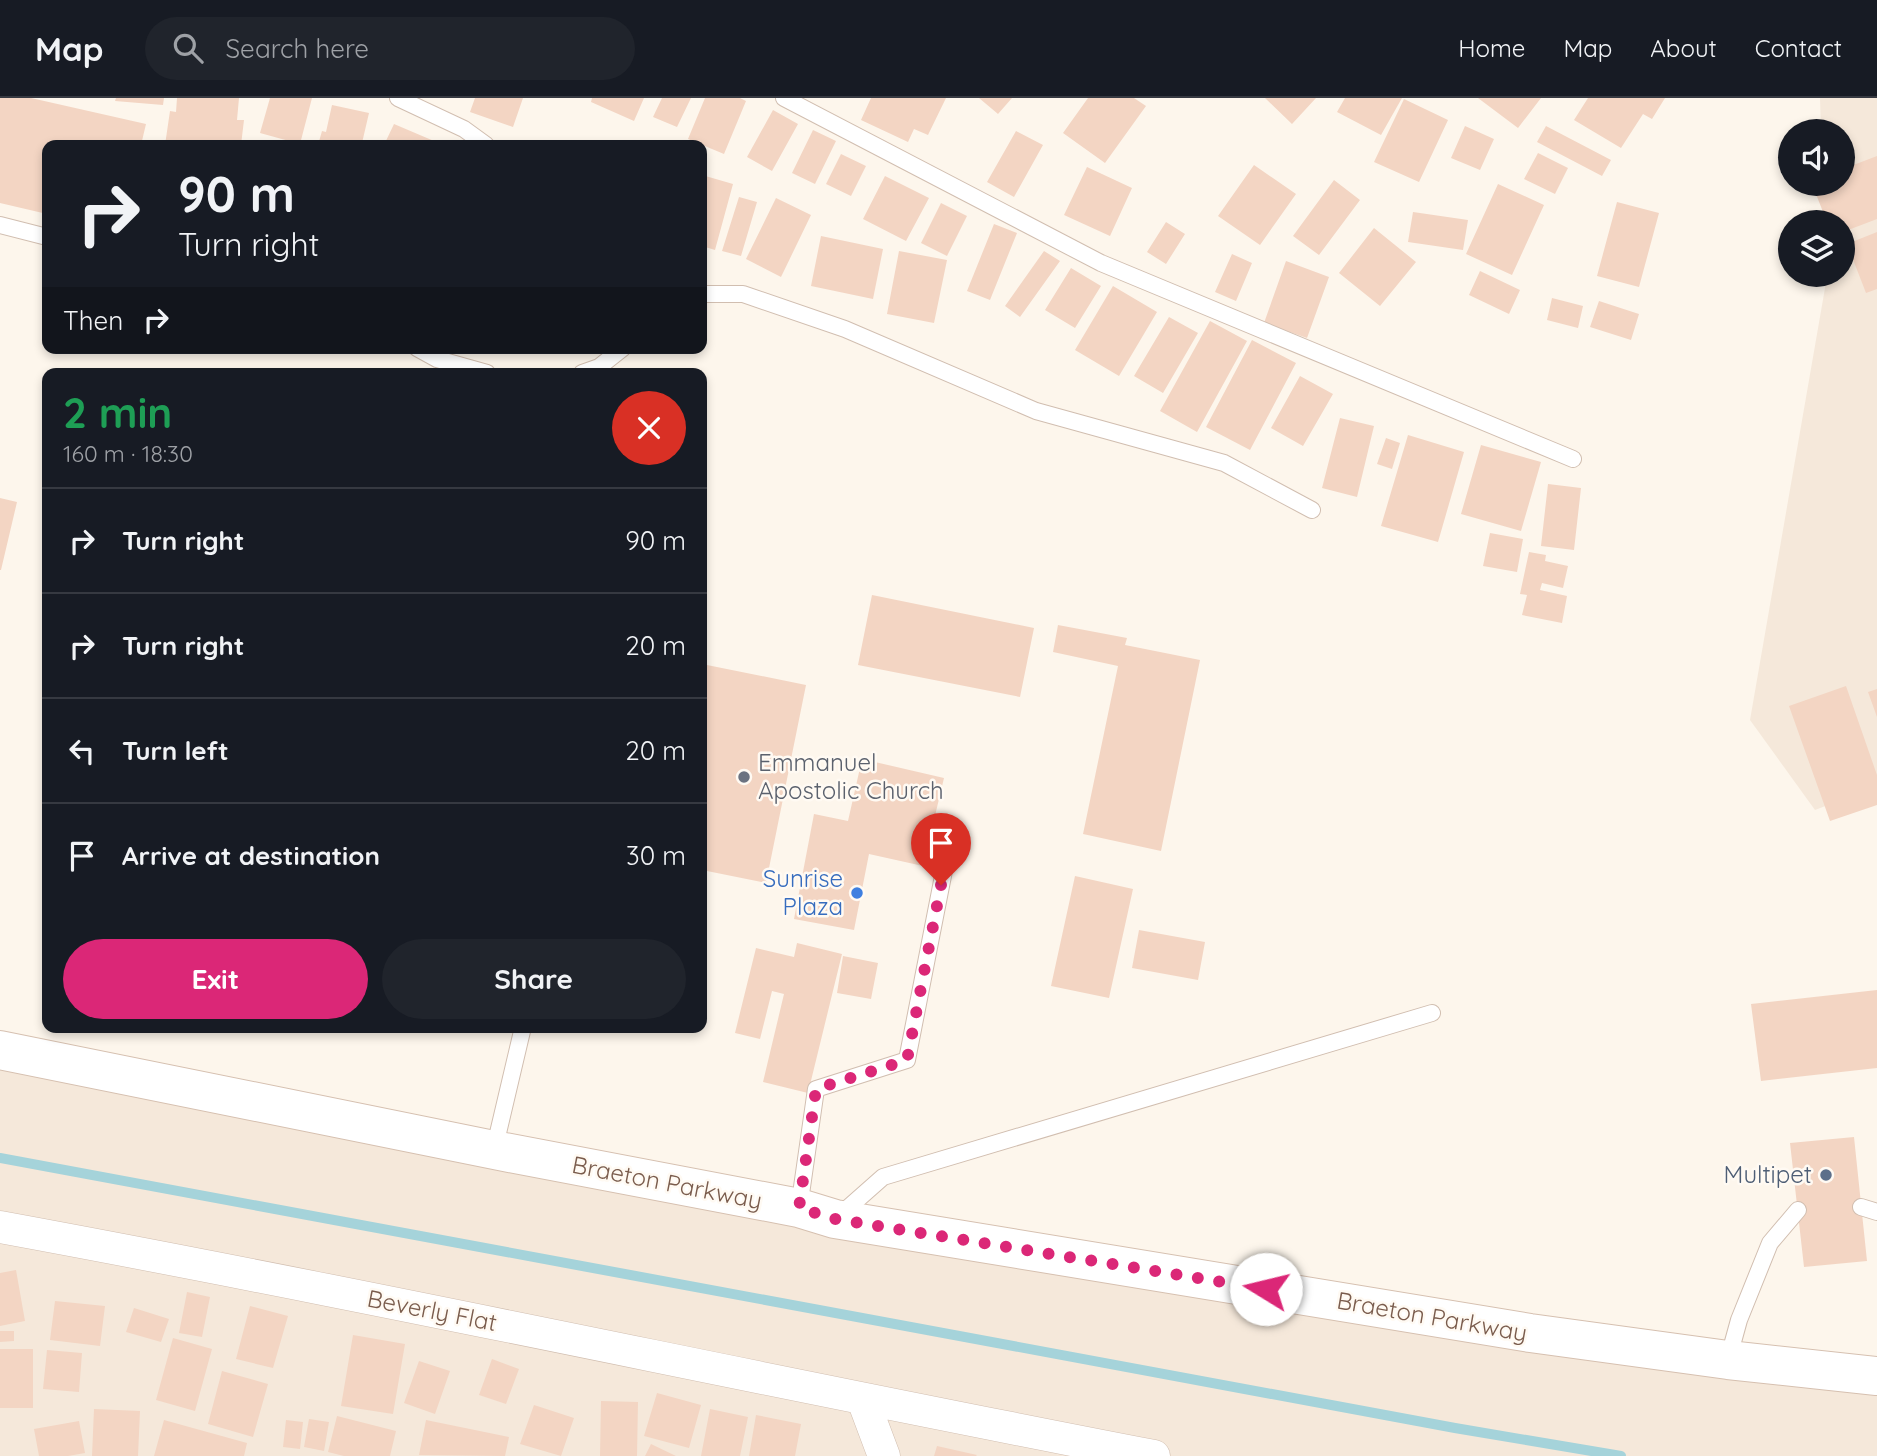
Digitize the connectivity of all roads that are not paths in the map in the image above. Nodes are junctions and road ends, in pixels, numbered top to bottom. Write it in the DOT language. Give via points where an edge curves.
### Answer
graph roads {
  1 [pos="398,98"];
  2 [pos="784,98"];
  3 [pos="479,140"];
  4 [pos="0,225"];
  5 [pos="42,236"];
  6 [pos="707,294"];
  7 [pos="428,354"];
  8 [pos="615,354"];
  9 [pos="469,368"];
  10 [pos="596,368"];
  11 [pos="1573,459"];
  12 [pos="1312,510"];
  13 [pos="951,835"];
  14 [pos="1432,1013"];
  15 [pos="522,1033"];
  16 [pos="0,1050"];
  17 [pos="494,1150"];
  18 [pos="1861,1207"];
  19 [pos="799,1208"];
  20 [pos="1798,1210"];
  21 [pos="1877,1212"];
  22 [pos="835,1219"];
  23 [pos="0,1227"];
  24 [pos="1728,1360"];
  25 [pos="1877,1376"];
  26 [pos="863,1400"];
  27 [pos="884,1456"];
  28 [pos="1154,1456"];
  1 -- 3 [label="lane"];
  2 -- 11 [label="lane" via="1101,263"];
  4 -- 5 [label="lane"];
  6 -- 12 [label="lane" via="743,294 845,329 1036,411 1224,463"];
  7 -- 9 [label="lane"];
  8 -- 10 [label="lane"];
  13 -- 19 [label="lane" via="907,1060 816,1089"];
  14 -- 22 [label="lane" via="883,1177"];
  15 -- 17 [label="lane"];
  16 -- 17 [label="main road, Braeton Parkway"];
  17 -- 19 [label="main road, Braeton Parkway"];
  18 -- 21 [label="lane"];
  19 -- 22 [label="main road, Braeton Parkway"];
  20 -- 24 [label="lane" via="1770,1243"];
  22 -- 24 [label="main road, Braeton Parkway" via="1530,1333"];
  23 -- 26 [label="street, Beverly Flat"];
  24 -- 25 [label="main road, Braeton Parkway"];
  26 -- 27 [label="street"];
  26 -- 28 [label="street, Beverly Flat"];
}
